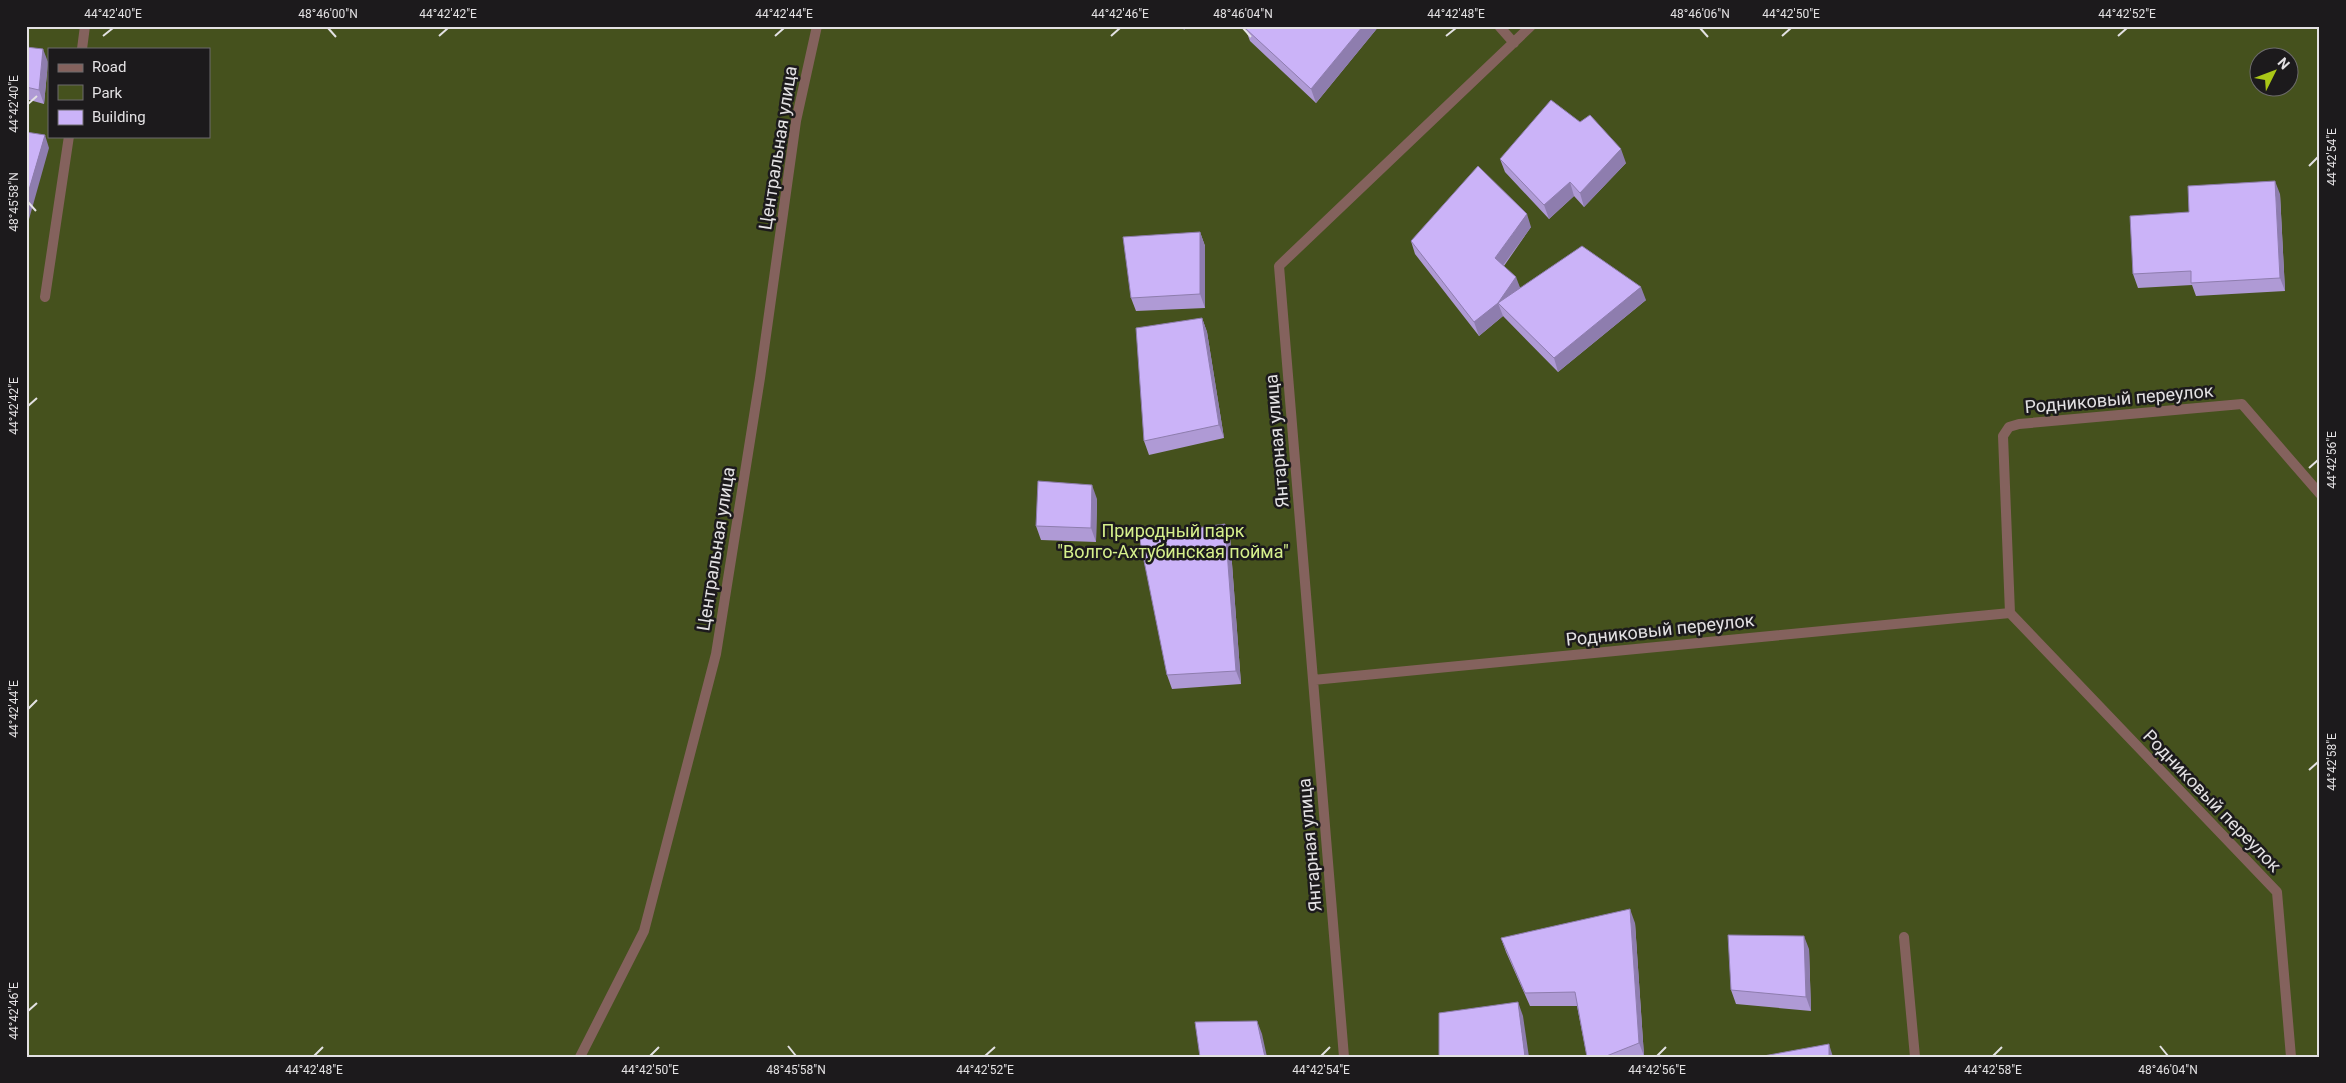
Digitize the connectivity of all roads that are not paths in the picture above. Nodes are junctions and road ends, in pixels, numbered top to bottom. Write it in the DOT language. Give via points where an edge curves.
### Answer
graph roads {
  1 [pos="85,26"];
  2 [pos="817,26"];
  3 [pos="1499,26"];
  4 [pos="1531,26"];
  5 [pos="1514,43"];
  6 [pos="82,48"];
  7 [pos="68,138"];
  8 [pos="44,297"];
  9 [pos="2320,494"];
  10 [pos="2010,613"];
  11 [pos="1313,680"];
  12 [pos="1904,937"];
  13 [pos="580,1057"];
  14 [pos="1344,1057"];
  15 [pos="1915,1057"];
  16 [pos="2291,1057"];
  1 -- 6 [label="street"];
  2 -- 13 [label="street, Центральная улица" via="796,121 760,378 716,654 644,932"];
  3 -- 5 [label="street"];
  4 -- 5 [label="street, Янтарная улица"];
  5 -- 11 [label="street, Янтарная улица" via="1279,266"];
  7 -- 8 [label="street"];
  9 -- 10 [label="street, Родниковый переулок" via="2242,404 2009,427 2003,436"];
  10 -- 11 [label="street, Родниковый переулок"];
  10 -- 16 [label="street, Родниковый переулок" via="2277,892"];
  11 -- 14 [label="street, Янтарная улица"];
  12 -- 15 [label="street"];
}
